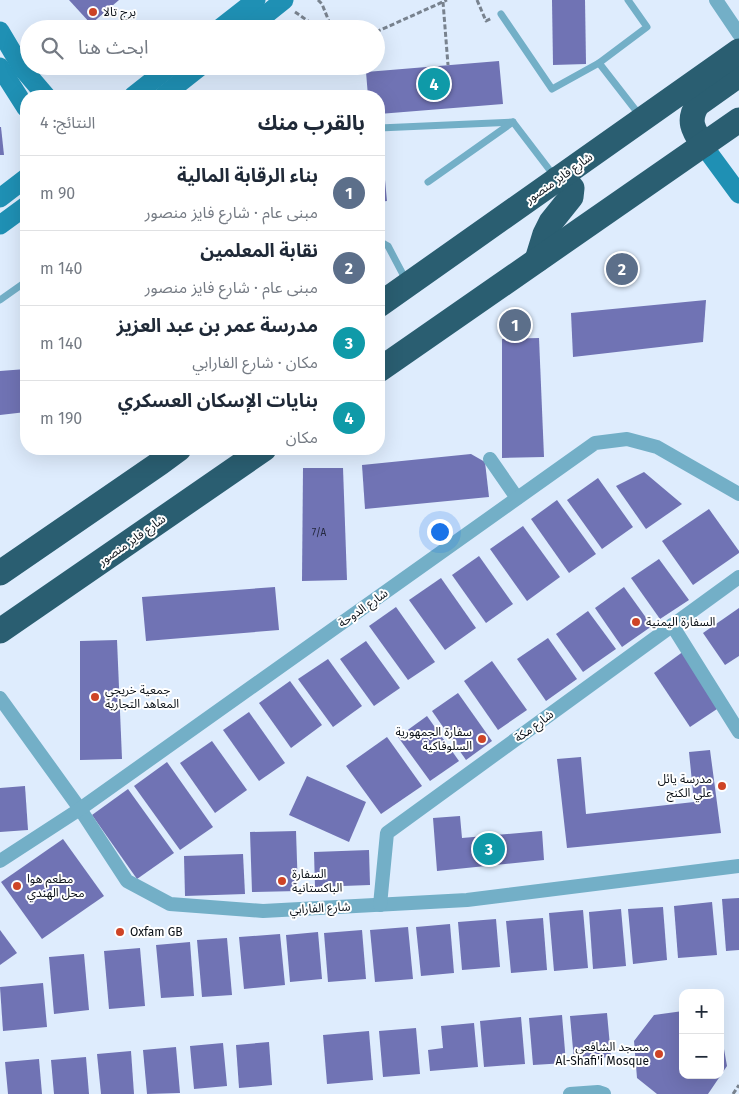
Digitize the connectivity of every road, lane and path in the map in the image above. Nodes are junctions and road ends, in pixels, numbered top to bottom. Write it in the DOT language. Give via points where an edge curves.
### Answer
graph roads {
  1 [pos="256,0"];
  2 [pos="284,0"];
  3 [pos="318,0"];
  4 [pos="477,0"];
  5 [pos="628,0"];
  6 [pos="716,0"];
  7 [pos="445,1"];
  8 [pos="501,14"];
  9 [pos="230,20"];
  10 [pos="259,20"];
  11 [pos="328,20"];
  12 [pos="486,21"];
  13 [pos="385,28"];
  14 [pos="0,31"];
  15 [pos="739,34"];
  16 [pos="739,51"];
  17 [pos="599,63"];
  18 [pos="20,65"];
  19 [pos="448,65"];
  20 [pos="0,67"];
  21 [pos="28,75"];
  22 [pos="160,75"];
  23 [pos="190,75"];
  24 [pos="739,76"];
  25 [pos="41,90"];
  26 [pos="141,90"];
  27 [pos="171,90"];
  28 [pos="20,99"];
  29 [pos="642,119"];
  30 [pos="739,120"];
  31 [pos="513,122"];
  32 [pos="385,128"];
  33 [pos="703,145"];
  34 [pos="557,179"];
  35 [pos="428,182"];
  36 [pos="20,183"];
  37 [pos="739,194"];
  38 [pos="0,198"];
  39 [pos="20,210"];
  40 [pos="0,225"];
  41 [pos="385,244"];
  42 [pos="537,260"];
  43 [pos="408,284"];
  44 [pos="20,286"];
  45 [pos="0,300"];
  46 [pos="385,301"];
  47 [pos="385,366"];
  48 [pos="255,455"];
  49 [pos="166,456"];
  50 [pos="490,459"];
  51 [pos="739,494"];
  52 [pos="517,498"];
  53 [pos="0,573"];
  54 [pos="739,577"];
  55 [pos="672,625"];
  56 [pos="0,631"];
  57 [pos="0,698"];
  58 [pos="739,732"];
  59 [pos="80,809"];
  60 [pos="0,861"];
  61 [pos="739,866"];
  62 [pos="380,905"];
  63 [pos="739,1085"];
  64 [pos="570,1094"];
  65 [pos="604,1094"];
  66 [pos="733,1094"];
  1 -- 9 [label="main road"];
  2 -- 10 [label="main road"];
  3 -- 11 [label="path"];
  4 -- 12 [label="path"];
  5 -- 17 [label="lane" via="647,27"];
  6 -- 15 [label="street"];
  7 -- 13 [label="path"];
  7 -- 19 [label="path"];
  8 -- 17 [label="lane" via="552,89"];
  14 -- 18 [label="main road"];
  16 -- 29 [label="highway, شارع فايز منصور"];
  17 -- 29 [label="lane"];
  20 -- 28 [label="main road"];
  21 -- 25 [label="main road"];
  22 -- 26 [label="main road"];
  23 -- 27 [label="main road"];
  24 -- 33 [label="highway" via="694,110 692,126"];
  29 -- 34 [label="highway, شارع فايز منصور"];
  30 -- 33 [label="highway"];
  31 -- 32 [label="lane"];
  31 -- 34 [label="lane"];
  31 -- 35 [label="lane"];
  33 -- 37 [label="main road"];
  33 -- 42 [label="highway"];
  34 -- 42 [label="highway" via="572,188 571,196 551,222"];
  34 -- 43 [label="highway, شارع فايز منصور"];
  36 -- 38 [label="main road"];
  39 -- 40 [label="main road"];
  41 -- 43 [label="lane"];
  42 -- 47 [label="highway"];
  43 -- 46 [label="highway, شارع فايز منصور"];
  44 -- 45 [label="lane"];
  48 -- 56 [label="highway, شارع فايز منصور"];
  49 -- 53 [label="highway"];
  50 -- 52 [label="street"];
  51 -- 52 [label="street, شارع الدوحة" via="657,448 627,439 595,443"];
  52 -- 59 [label="street, شارع الدوحة"];
  54 -- 55 [label="street, شارع مكة"];
  55 -- 58 [label="street"];
  55 -- 62 [label="street, شارع مكة" via="387,833"];
  57 -- 59 [label="street, شارع الفارابي"];
  59 -- 60 [label="street, شارع الدوحة"];
  59 -- 62 [label="street, شارع الفارابي" via="127,881 170,904 263,911"];
  61 -- 62 [label="street, شارع الفارابي" via="468,900"];
  63 -- 66 [label="path"];
  64 -- 65 [label="street"];
}
